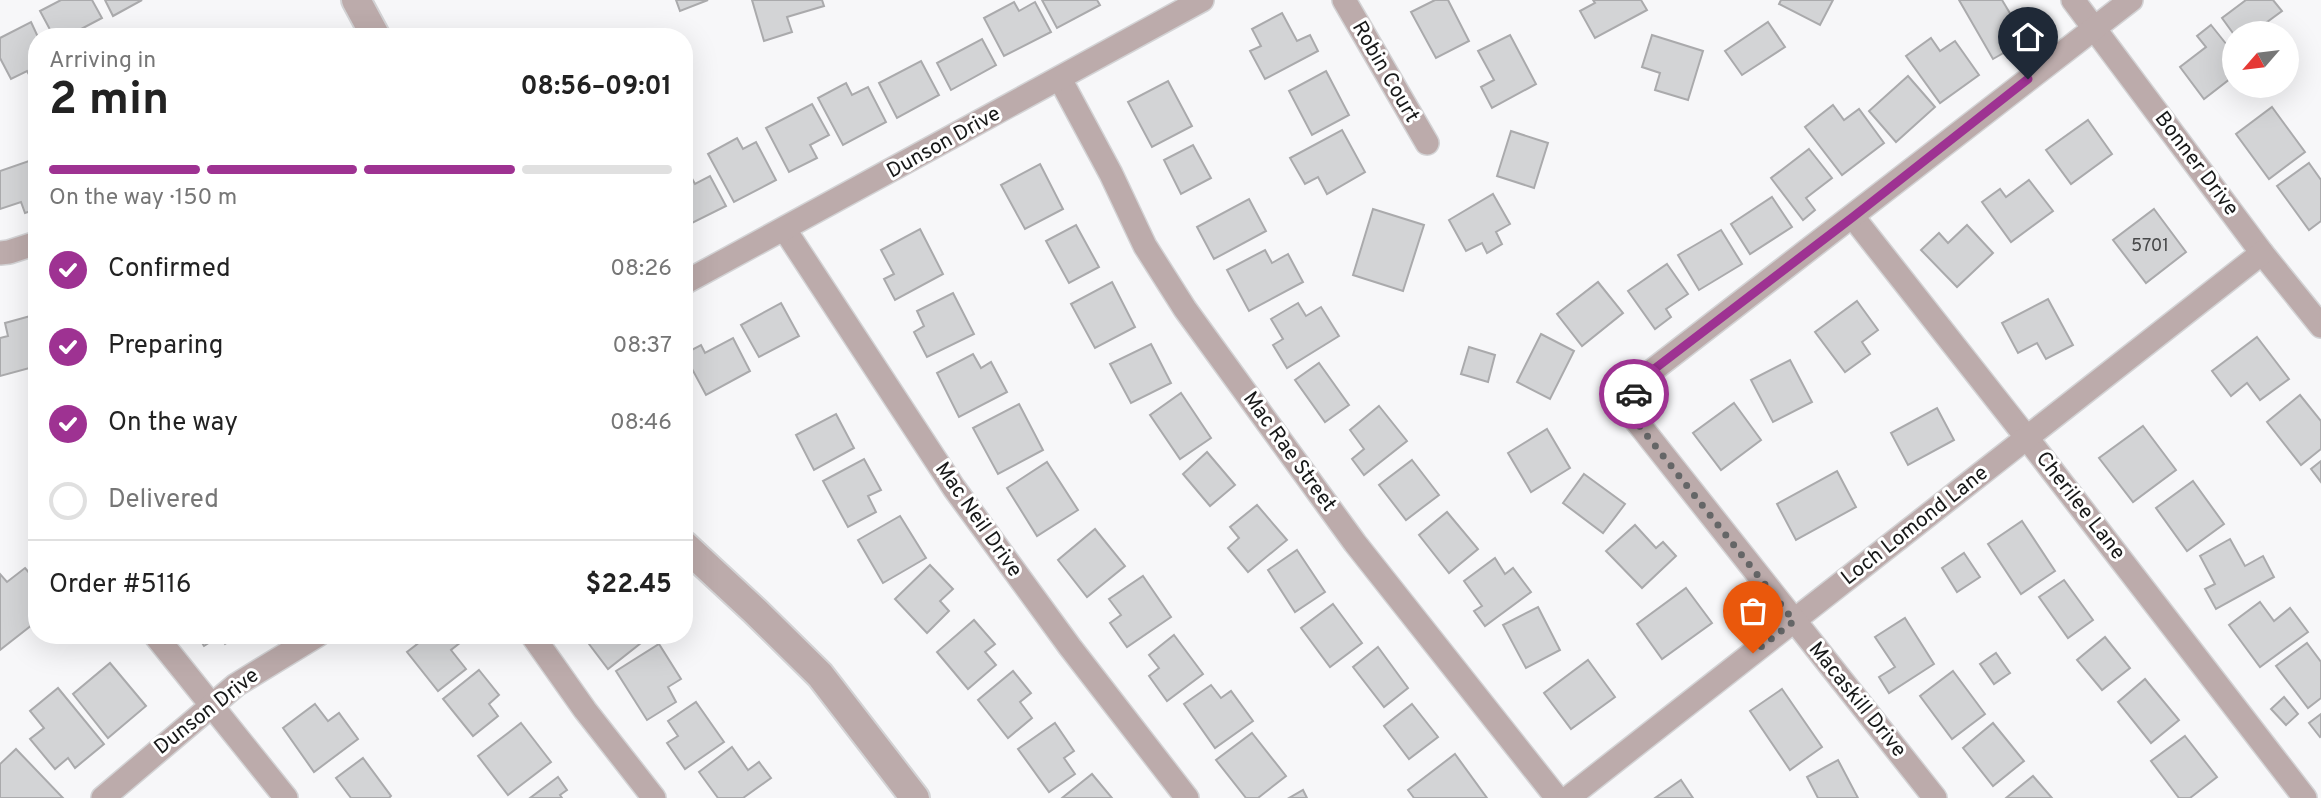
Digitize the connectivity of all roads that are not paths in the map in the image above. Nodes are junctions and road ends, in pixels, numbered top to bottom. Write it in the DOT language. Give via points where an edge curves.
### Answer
graph roads {
  1 [pos="356,0"];
  2 [pos="1202,0"];
  3 [pos="1344,0"];
  4 [pos="2073,0"];
  5 [pos="2131,0"];
  6 [pos="2094,27"];
  7 [pos="371,28"];
  8 [pos="1060,79"];
  9 [pos="1427,144"];
  10 [pos="1853,217"];
  11 [pos="785,230"];
  12 [pos="28,246"];
  13 [pos="0,253"];
  14 [pos="2263,253"];
  15 [pos="693,279"];
  16 [pos="2321,326"];
  17 [pos="2027,438"];
  18 [pos="693,554"];
  19 [pos="1794,621"];
  20 [pos="162,644"];
  21 [pos="303,644"];
  22 [pos="538,644"];
  23 [pos="211,705"];
  24 [pos="103,798"];
  25 [pos="286,798"];
  26 [pos="654,798"];
  27 [pos="915,798"];
  28 [pos="1187,798"];
  29 [pos="1557,798"];
  30 [pos="1568,798"];
  31 [pos="1935,798"];
  32 [pos="2305,798"];
  1 -- 7 [label="street"];
  2 -- 8 [label="street, Dunson Drive"];
  3 -- 9 [label="street, Robin Court"];
  4 -- 6 [label="street, Bonner Drive"];
  5 -- 6 [label="street"];
  6 -- 10 [label="street"];
  6 -- 14 [label="street, Bonner Drive"];
  8 -- 11 [label="street, Dunson Drive"];
  8 -- 29 [label="street, Mac Rae Street" via="1146,246 1185,309 1355,543"];
  10 -- 17 [label="street, Cherilee Lane"];
  10 -- 19 [label="street, Macaskill Drive" via="1653,370 1628,402 1630,414"];
  11 -- 15 [label="street, Dunson Drive"];
  11 -- 28 [label="street, Mac Neil Drive" via="954,488"];
  12 -- 13 [label="street"];
  14 -- 16 [label="street, Bonner Drive"];
  14 -- 17 [label="street, Loch Lomond Lane"];
  17 -- 19 [label="street, Loch Lomond Lane"];
  17 -- 32 [label="street, Cherilee Lane"];
  18 -- 27 [label="street" via="820,675"];
  19 -- 30 [label="street, Loch Lomond Lane"];
  19 -- 31 [label="street, Macaskill Drive"];
  20 -- 23 [label="street"];
  21 -- 23 [label="street, Dunson Drive"];
  22 -- 26 [label="street"];
  23 -- 24 [label="street, Dunson Drive"];
  23 -- 25 [label="street"];
}
